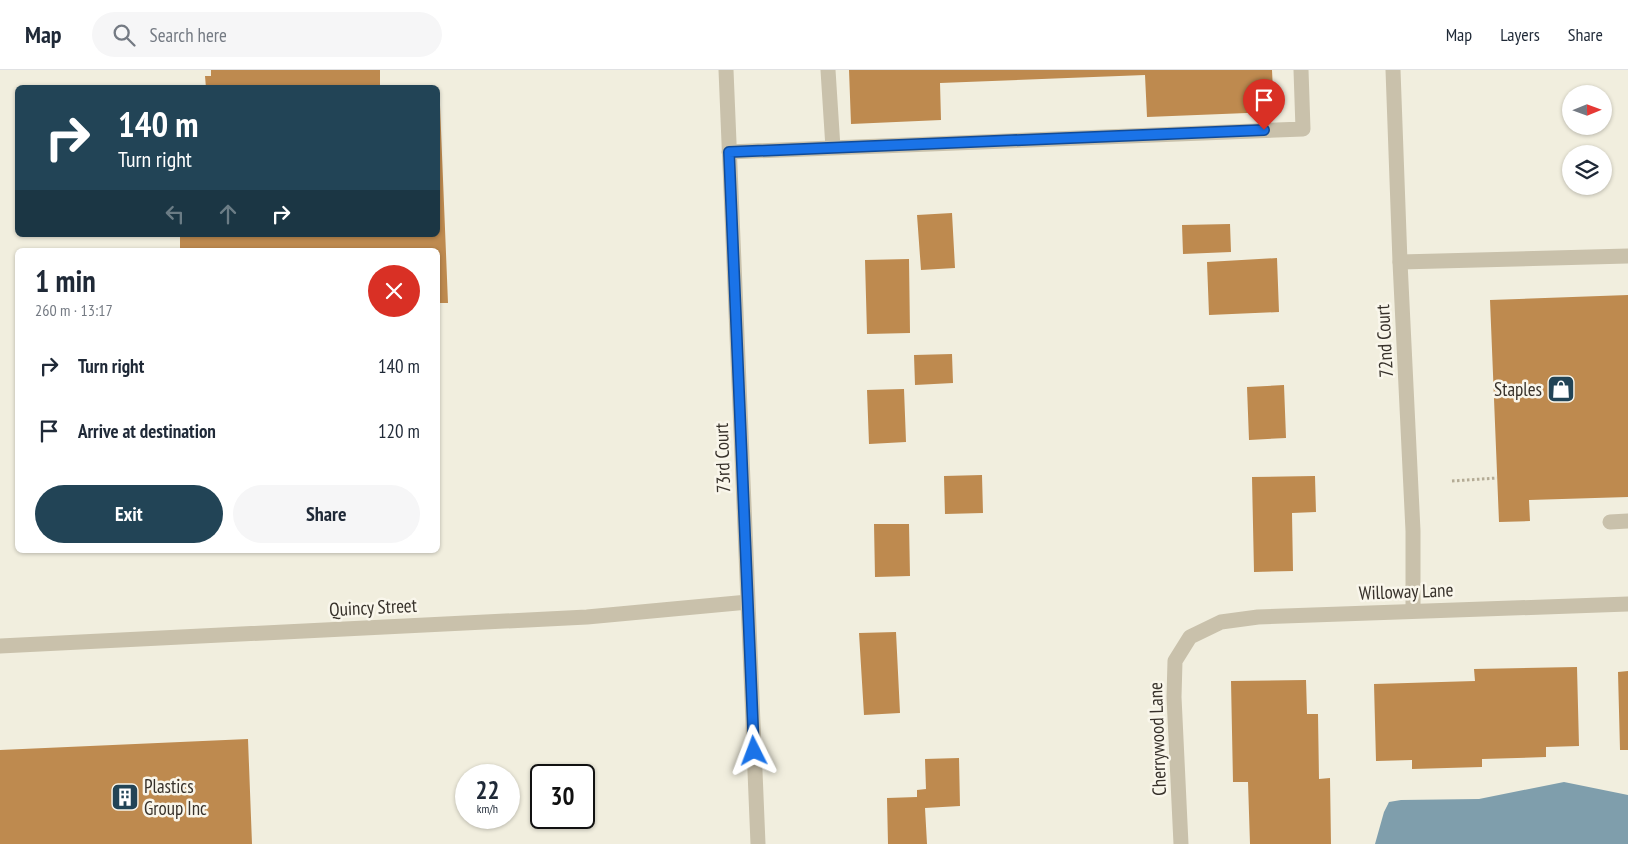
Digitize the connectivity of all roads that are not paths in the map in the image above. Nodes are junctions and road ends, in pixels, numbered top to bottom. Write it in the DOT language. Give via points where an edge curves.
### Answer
graph roads {
  1 [pos="726,70"];
  2 [pos="828,70"];
  3 [pos="1301,70"];
  4 [pos="1393,70"];
  5 [pos="833,148"];
  6 [pos="729,152"];
  7 [pos="1628,256"];
  8 [pos="1400,262"];
  9 [pos="1628,521"];
  10 [pos="1610,522"];
  11 [pos="748,602"];
  12 [pos="1628,604"];
  13 [pos="1413,611"];
  14 [pos="1190,637"];
  15 [pos="0,646"];
  16 [pos="758,844"];
  17 [pos="1180,844"];
  1 -- 6 [label="street, 73rd Court"];
  2 -- 5 [label="street"];
  3 -- 5 [label="street" via="1303,129"];
  4 -- 8 [label="street, 72nd Court"];
  5 -- 6 [label="street"];
  6 -- 11 [label="street, 73rd Court"];
  7 -- 8 [label="street"];
  8 -- 13 [label="street, 72nd Court" via="1413,531"];
  9 -- 10 [label="street"];
  11 -- 15 [label="street, Quincy Street" via="580,617"];
  11 -- 16 [label="street, 73rd Court"];
  12 -- 13 [label="street, Willoway Lane"];
  13 -- 14 [label="street, Willoway Lane" via="1221,622"];
  14 -- 17 [label="street, Cherrywood Lane" via="1175,661"];
}
